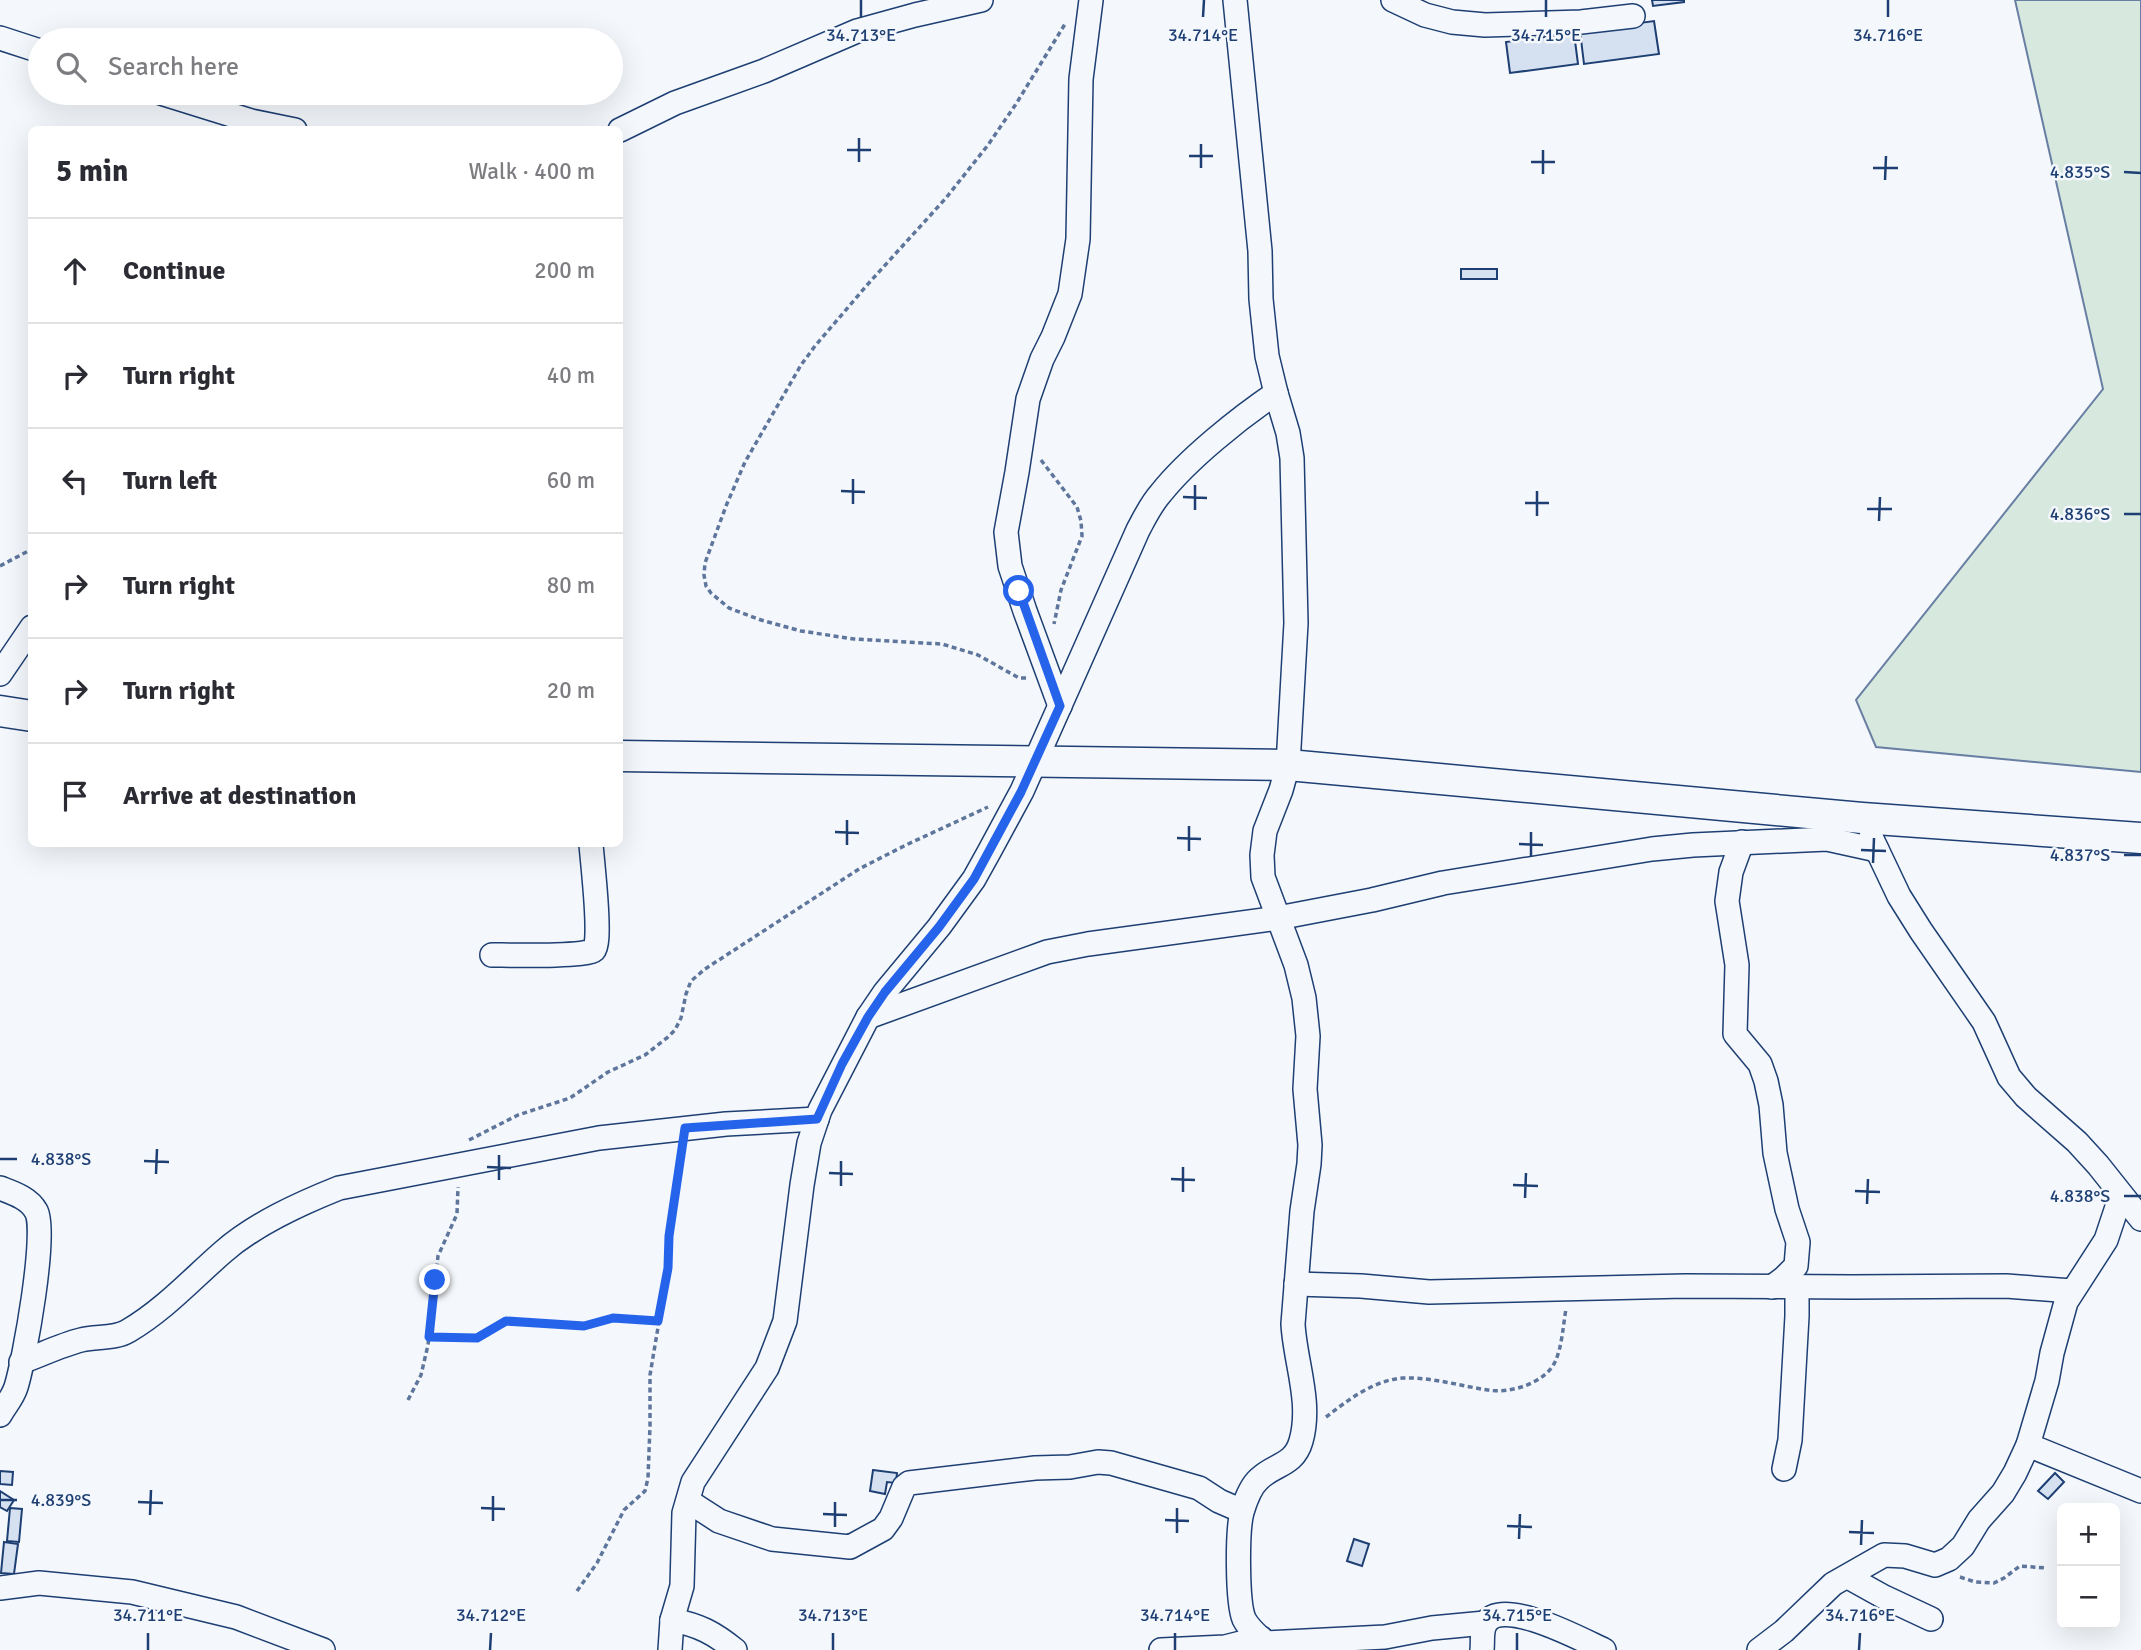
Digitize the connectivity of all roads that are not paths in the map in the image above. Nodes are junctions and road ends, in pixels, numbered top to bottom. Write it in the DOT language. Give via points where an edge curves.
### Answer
graph roads {
  1 [pos="981,0"];
  2 [pos="1091,0"];
  3 [pos="1235,0"];
  4 [pos="1393,0"];
  5 [pos="1633,16"];
  6 [pos="0,38"];
  7 [pos="28,47"];
  8 [pos="200,105"];
  9 [pos="275,126"];
  10 [pos="623,129"];
  11 [pos="1276,393"];
  12 [pos="28,633"];
  13 [pos="0,674"];
  14 [pos="1060,706"];
  15 [pos="0,711"];
  16 [pos="28,715"];
  17 [pos="623,756"];
  18 [pos="1034,762"];
  19 [pos="1288,765"];
  20 [pos="1862,818"];
  21 [pos="2141,838"];
  22 [pos="1742,842"];
  23 [pos="591,847"];
  24 [pos="1877,850"];
  25 [pos="1278,918"];
  26 [pos="492,955"];
  27 [pos="868,1017"];
  28 [pos="817,1119"];
  29 [pos="0,1188"];
  30 [pos="2121,1195"];
  31 [pos="2141,1219"];
  32 [pos="1296,1284"];
  33 [pos="1772,1287"];
  34 [pos="1797,1287"];
  35 [pos="2073,1291"];
  36 [pos="21,1362"];
  37 [pos="2,1407"];
  38 [pos="2028,1445"];
  39 [pos="1784,1469"];
  40 [pos="2141,1491"];
  41 [pos="688,1501"];
  42 [pos="1242,1511"];
  43 [pos="1848,1577"];
  44 [pos="0,1588"];
  45 [pos="1931,1619"];
  46 [pos="672,1620"];
  47 [pos="1485,1623"];
  48 [pos="1267,1644"];
  49 [pos="323,1650"];
  50 [pos="670,1650"];
  51 [pos="735,1650"];
  52 [pos="1161,1650"];
  53 [pos="1482,1650"];
  54 [pos="1604,1650"];
  55 [pos="1759,1650"];
  1 -- 10 [label="street" via="857,31 675,103"];
  2 -- 14 [label="street" via="1081,79 1078,239 1070,294 1028,399 1007,522 1010,566"];
  3 -- 11 [label="street" via="1261,299"];
  4 -- 5 [label="street" via="1424,15 1485,25"];
  6 -- 7 [label="street"];
  8 -- 9 [label="street"];
  11 -- 14 [label="street" via="1201,453 1152,504"];
  11 -- 19 [label="street" via="1288,433 1294,483 1296,623"];
  12 -- 13 [label="street"];
  14 -- 18 [label="street"];
  15 -- 16 [label="main road"];
  17 -- 18 [label="main road"];
  18 -- 19 [label="main road"];
  18 -- 27 [label="street" via="974,879"];
  19 -- 20 [label="main road"];
  19 -- 25 [label="street" via="1262,848 1263,877"];
  20 -- 21 [label="main road"];
  20 -- 24 [label="street"];
  22 -- 24 [label="street" via="1827,839"];
  22 -- 25 [label="street" via="1652,849 1443,883"];
  22 -- 33 [label="street" via="1727,901 1737,965 1735,1034 1760,1064 1766,1081 1775,1153 1798,1242 1796,1266"];
  23 -- 26 [label="street" via="595,948 567,955"];
  24 -- 30 [label="street" via="1899,896 1984,1021 2010,1077 2025,1097 2077,1142"];
  25 -- 27 [label="street" via="1047,952"];
  25 -- 32 [label="street" via="1296,965 1308,1036 1305,1089 1310,1145"];
  27 -- 28 [label="street"];
  28 -- 36 [label="street" via="685,1128 463,1154 399,1178 339,1188 251,1233 130,1330 79,1340"];
  28 -- 41 [label="street" via="802,1185 785,1321 767,1368 693,1482"];
  29 -- 36 [label="street" via="18,1194 37,1211 40,1231 33,1311"];
  30 -- 31 [label="street"];
  30 -- 35 [label="street" via="2106,1240"];
  32 -- 33 [label="street" via="1429,1292"];
  32 -- 42 [label="street" via="1293,1324 1303,1396 1301,1440 1292,1457 1253,1486"];
  33 -- 34 [label="street"];
  34 -- 35 [label="street" via="2007,1286"];
  34 -- 39 [label="street" via="1790,1440"];
  35 -- 38 [label="street" via="2060,1322"];
  36 -- 37 [label="street" via="16,1388"];
  38 -- 40 [label="street"];
  38 -- 43 [label="street" via="2003,1493 1949,1559 1931,1564 1884,1555"];
  41 -- 42 [label="street" via="719,1521 772,1539 850,1547 883,1530 909,1483 1105,1462 1199,1488"];
  41 -- 46 [label="street" via="682,1586"];
  42 -- 48 [label="street" via="1242,1610 1246,1622"];
  43 -- 45 [label="street"];
  43 -- 55 [label="street" via="1833,1584"];
  44 -- 49 [label="street" via="39,1583 132,1592 236,1617"];
  46 -- 50 [label="street"];
  46 -- 51 [label="street" via="717,1635"];
  47 -- 48 [label="street" via="1385,1637"];
  47 -- 53 [label="street"];
  47 -- 54 [label="street" via="1496,1616 1523,1617"];
  48 -- 52 [label="street"];
}
